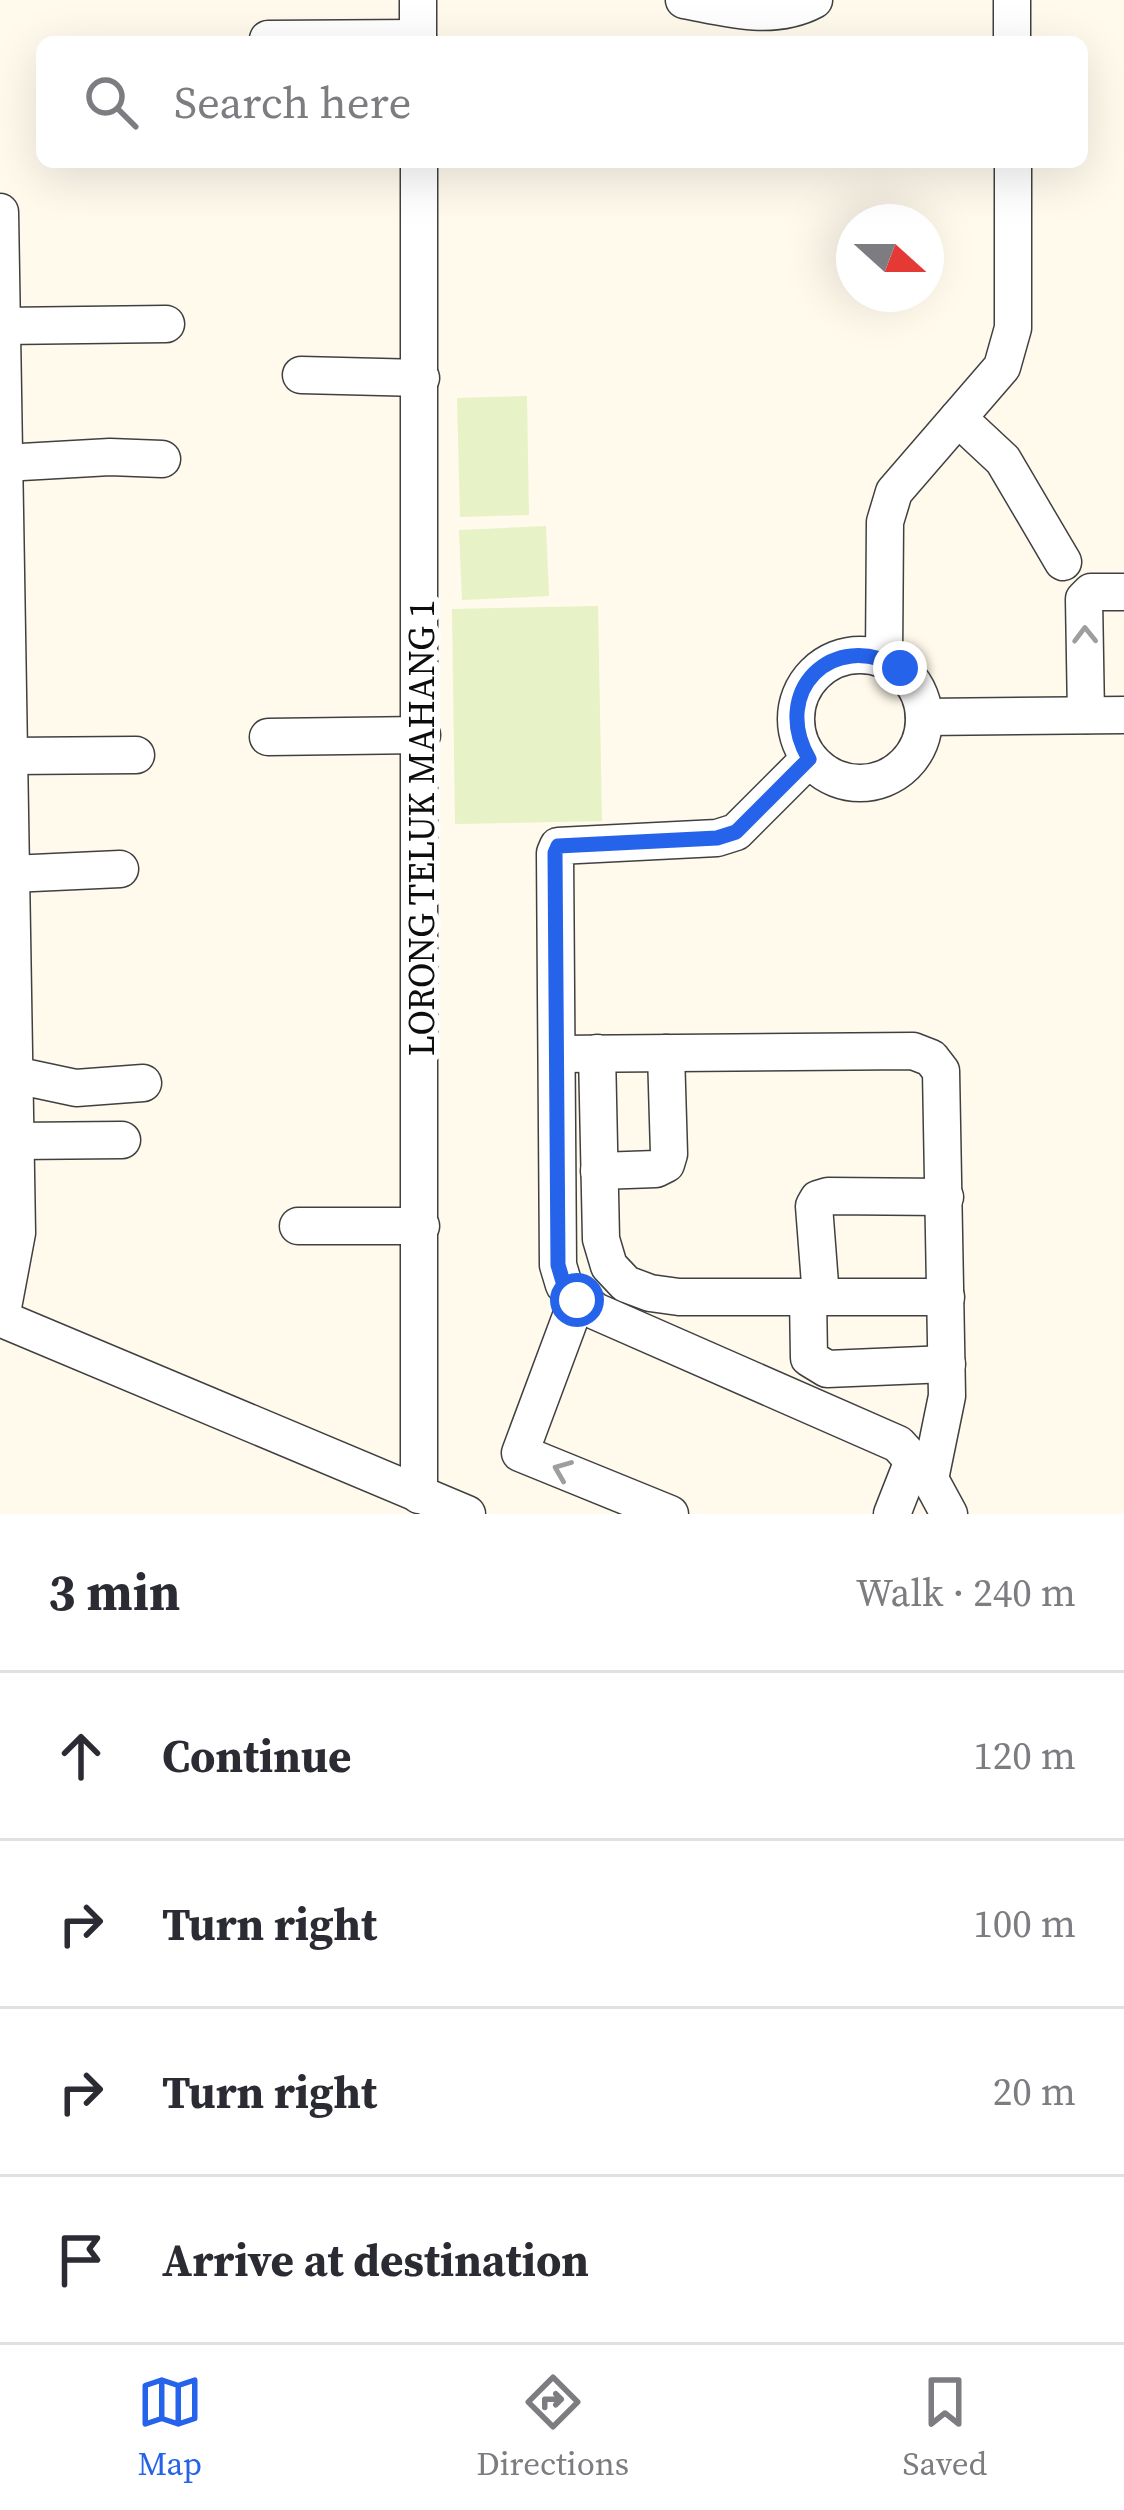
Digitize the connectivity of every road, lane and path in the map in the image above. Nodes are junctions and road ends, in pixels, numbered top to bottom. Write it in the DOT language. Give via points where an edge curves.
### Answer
graph roads {
  1 [pos="418,0"];
  2 [pos="684,0"];
  3 [pos="814,0"];
  4 [pos="1012,0"];
  5 [pos="750,28"];
  6 [pos="418,36"];
  7 [pos="1012,36"];
  8 [pos="419,168"];
  9 [pos="1012,168"];
  10 [pos="0,212"];
  11 [pos="166,324"];
  12 [pos="2,326"];
  13 [pos="301,375"];
  14 [pos="421,378"];
  15 [pos="958,418"];
  16 [pos="162,460"];
  17 [pos="4,463"];
  18 [pos="1063,562"];
  19 [pos="1124,592"];
  20 [pos="884,658"];
  21 [pos="1086,715"];
  22 [pos="1124,715"];
  23 [pos="924,717"];
  24 [pos="422,735"];
  25 [pos="268,737"];
  26 [pos="136,755"];
  27 [pos="9,756"];
  28 [pos="809,759"];
  29 [pos="119,869"];
  30 [pos="11,874"];
  31 [pos="597,1053"];
  32 [pos="666,1053"];
  33 [pos="556,1054"];
  34 [pos="15,1075"];
  35 [pos="143,1083"];
  36 [pos="122,1140"];
  37 [pos="16,1141"];
  38 [pos="599,1171"];
  39 [pos="945,1197"];
  40 [pos="298,1226"];
  41 [pos="421,1226"];
  42 [pos="814,1298"];
  43 [pos="946,1298"];
  44 [pos="577,1300"];
  45 [pos="0,1318"];
  46 [pos="946,1364"];
  47 [pos="922,1468"];
  48 [pos="419,1495"];
  49 [pos="458,1512"];
  50 [pos="670,1514"];
  51 [pos="892,1514"];
  52 [pos="950,1514"];
  1 -- 6 [label="street"];
  2 -- 5 [label="street"];
  3 -- 5 [label="street"];
  4 -- 7 [label="street"];
  8 -- 14 [label="street, LORONG TELUK MAHANG 1"];
  9 -- 15 [label="street" via="1013,328 1002,367"];
  10 -- 12 [label="street"];
  11 -- 12 [label="street"];
  12 -- 17 [label="street"];
  13 -- 14 [label="street"];
  14 -- 24 [label="street, LORONG TELUK MAHANG 1"];
  15 -- 18 [label="street" via="1004,460"];
  15 -- 20 [label="street" via="894,492 885,522"];
  16 -- 17 [label="street"];
  17 -- 27 [label="street"];
  21 -- 19 [label="street, one-way" via="1084,599"];
  20 -- 23 [label="street" via="913,682"];
  20 -- 28 [label="street" via="847,655 814,673 795,725"];
  21 -- 22 [label="street"];
  21 -- 23 [label="street"];
  23 -- 28 [label="street" via="916,751 874,782 838,780"];
  24 -- 25 [label="street"];
  24 -- 41 [label="street, LORONG TELUK MAHANG 1"];
  26 -- 27 [label="street"];
  27 -- 30 [label="street"];
  28 -- 33 [label="street" via="736,832 558,846"];
  29 -- 30 [label="street"];
  30 -- 34 [label="street"];
  31 -- 32 [label="street"];
  31 -- 33 [label="street"];
  31 -- 38 [label="street"];
  32 -- 38 [label="street" via="666,1164"];
  32 -- 39 [label="street" via="914,1051 931,1058 941,1071"];
  33 -- 44 [label="street" via="558,1265"];
  34 -- 35 [label="street" via="76,1088"];
  34 -- 37 [label="street"];
  36 -- 37 [label="street"];
  37 -- 45 [label="street" via="15,1256"];
  38 -- 42 [label="street" via="601,1239 609,1266 626,1284 679,1297"];
  39 -- 42 [label="street" via="818,1199"];
  39 -- 43 [label="street"];
  40 -- 41 [label="street"];
  41 -- 48 [label="street, LORONG TELUK MAHANG 1"];
  42 -- 43 [label="street"];
  42 -- 46 [label="street" via="808,1358 816,1365"];
  43 -- 46 [label="street"];
  44 -- 47 [label="street" via="876,1432"];
  50 -- 44 [label="street, one-way" via="520,1453"];
  45 -- 48 [label="street"];
  46 -- 47 [label="street" via="943,1424"];
  47 -- 51 [label="street"];
  47 -- 52 [label="street"];
  48 -- 49 [label="street"];
}
